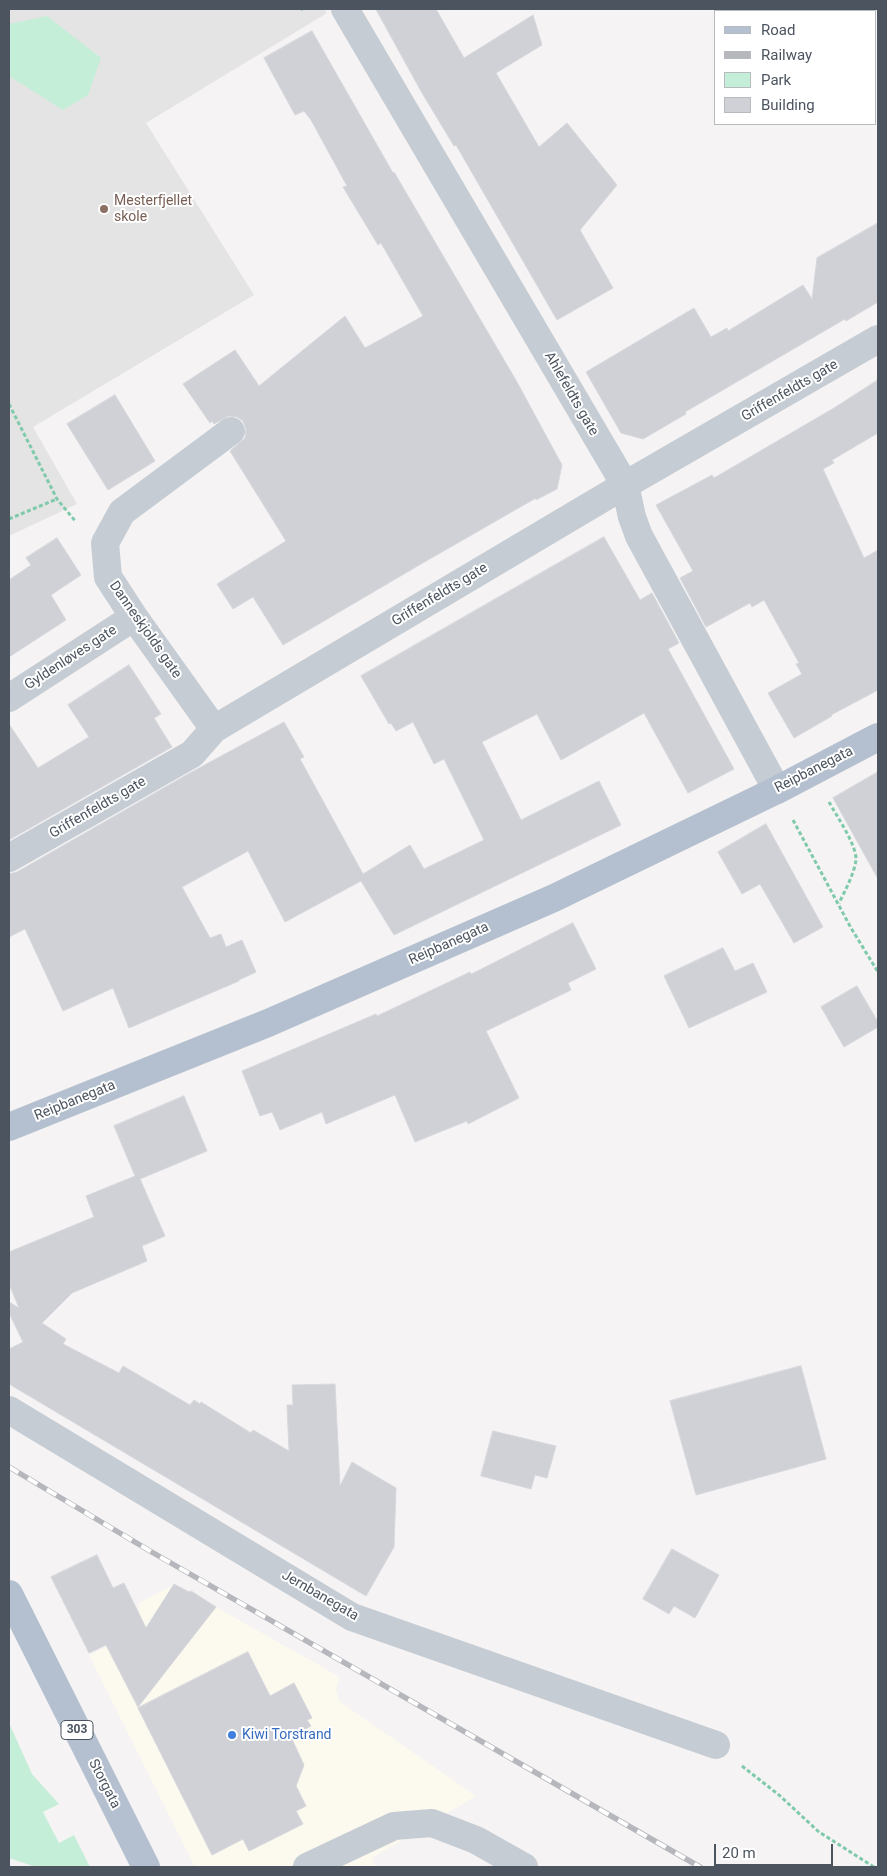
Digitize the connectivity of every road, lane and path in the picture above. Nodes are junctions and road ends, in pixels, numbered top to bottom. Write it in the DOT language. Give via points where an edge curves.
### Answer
graph roads {
  1 [pos="345,9"];
  2 [pos="878,340"];
  3 [pos="9,404"];
  4 [pos="231,431"];
  5 [pos="625,485"];
  6 [pos="57,499"];
  7 [pos="9,520"];
  8 [pos="105,543"];
  9 [pos="134,617"];
  10 [pos="9,698"];
  11 [pos="214,728"];
  12 [pos="878,737"];
  13 [pos="777,790"];
  14 [pos="828,800"];
  15 [pos="9,858"];
  16 [pos="839,904"];
  17 [pos="878,972"];
  18 [pos="9,1127"];
  19 [pos="9,1410"];
  20 [pos="9,1594"];
  21 [pos="716,1745"];
  22 [pos="146,1867"];
  23 [pos="307,1867"];
  24 [pos="524,1867"];
  25 [pos="874,1867"];
  1 -- 5 [label="street, Ahlefeldts gate"];
  2 -- 5 [label="street, Griffenfeldts gate"];
  3 -- 6 [label="path"];
  4 -- 8 [label="street" via="122,512"];
  5 -- 11 [label="street, Griffenfeldts gate"];
  5 -- 13 [label="street, Ahlefeldts gate" via="639,536"];
  6 -- 7 [label="path"];
  6 -- 8 [label="path" via="82,529"];
  8 -- 9 [label="street, Danneskjolds gate" via="108,577"];
  9 -- 10 [label="street, Gyldenløves gate"];
  9 -- 11 [label="street, Danneskjolds gate"];
  11 -- 15 [label="street, Griffenfeldts gate" via="192,754"];
  12 -- 13 [label="main road, Reipbanegata"];
  13 -- 16 [label="path"];
  13 -- 18 [label="main road, Reipbanegata" via="554,898 268,1023"];
  14 -- 16 [label="path" via="853,846 856,859"];
  16 -- 17 [label="path"];
  19 -- 21 [label="street, Jernbanegata" via="352,1617"];
  20 -- 22 [label="main road, Storgata / 303"];
  21 -- 25 [label="path" via="820,1832"];
  23 -- 24 [label="street" via="394,1826 432,1823 476,1840"];
}
